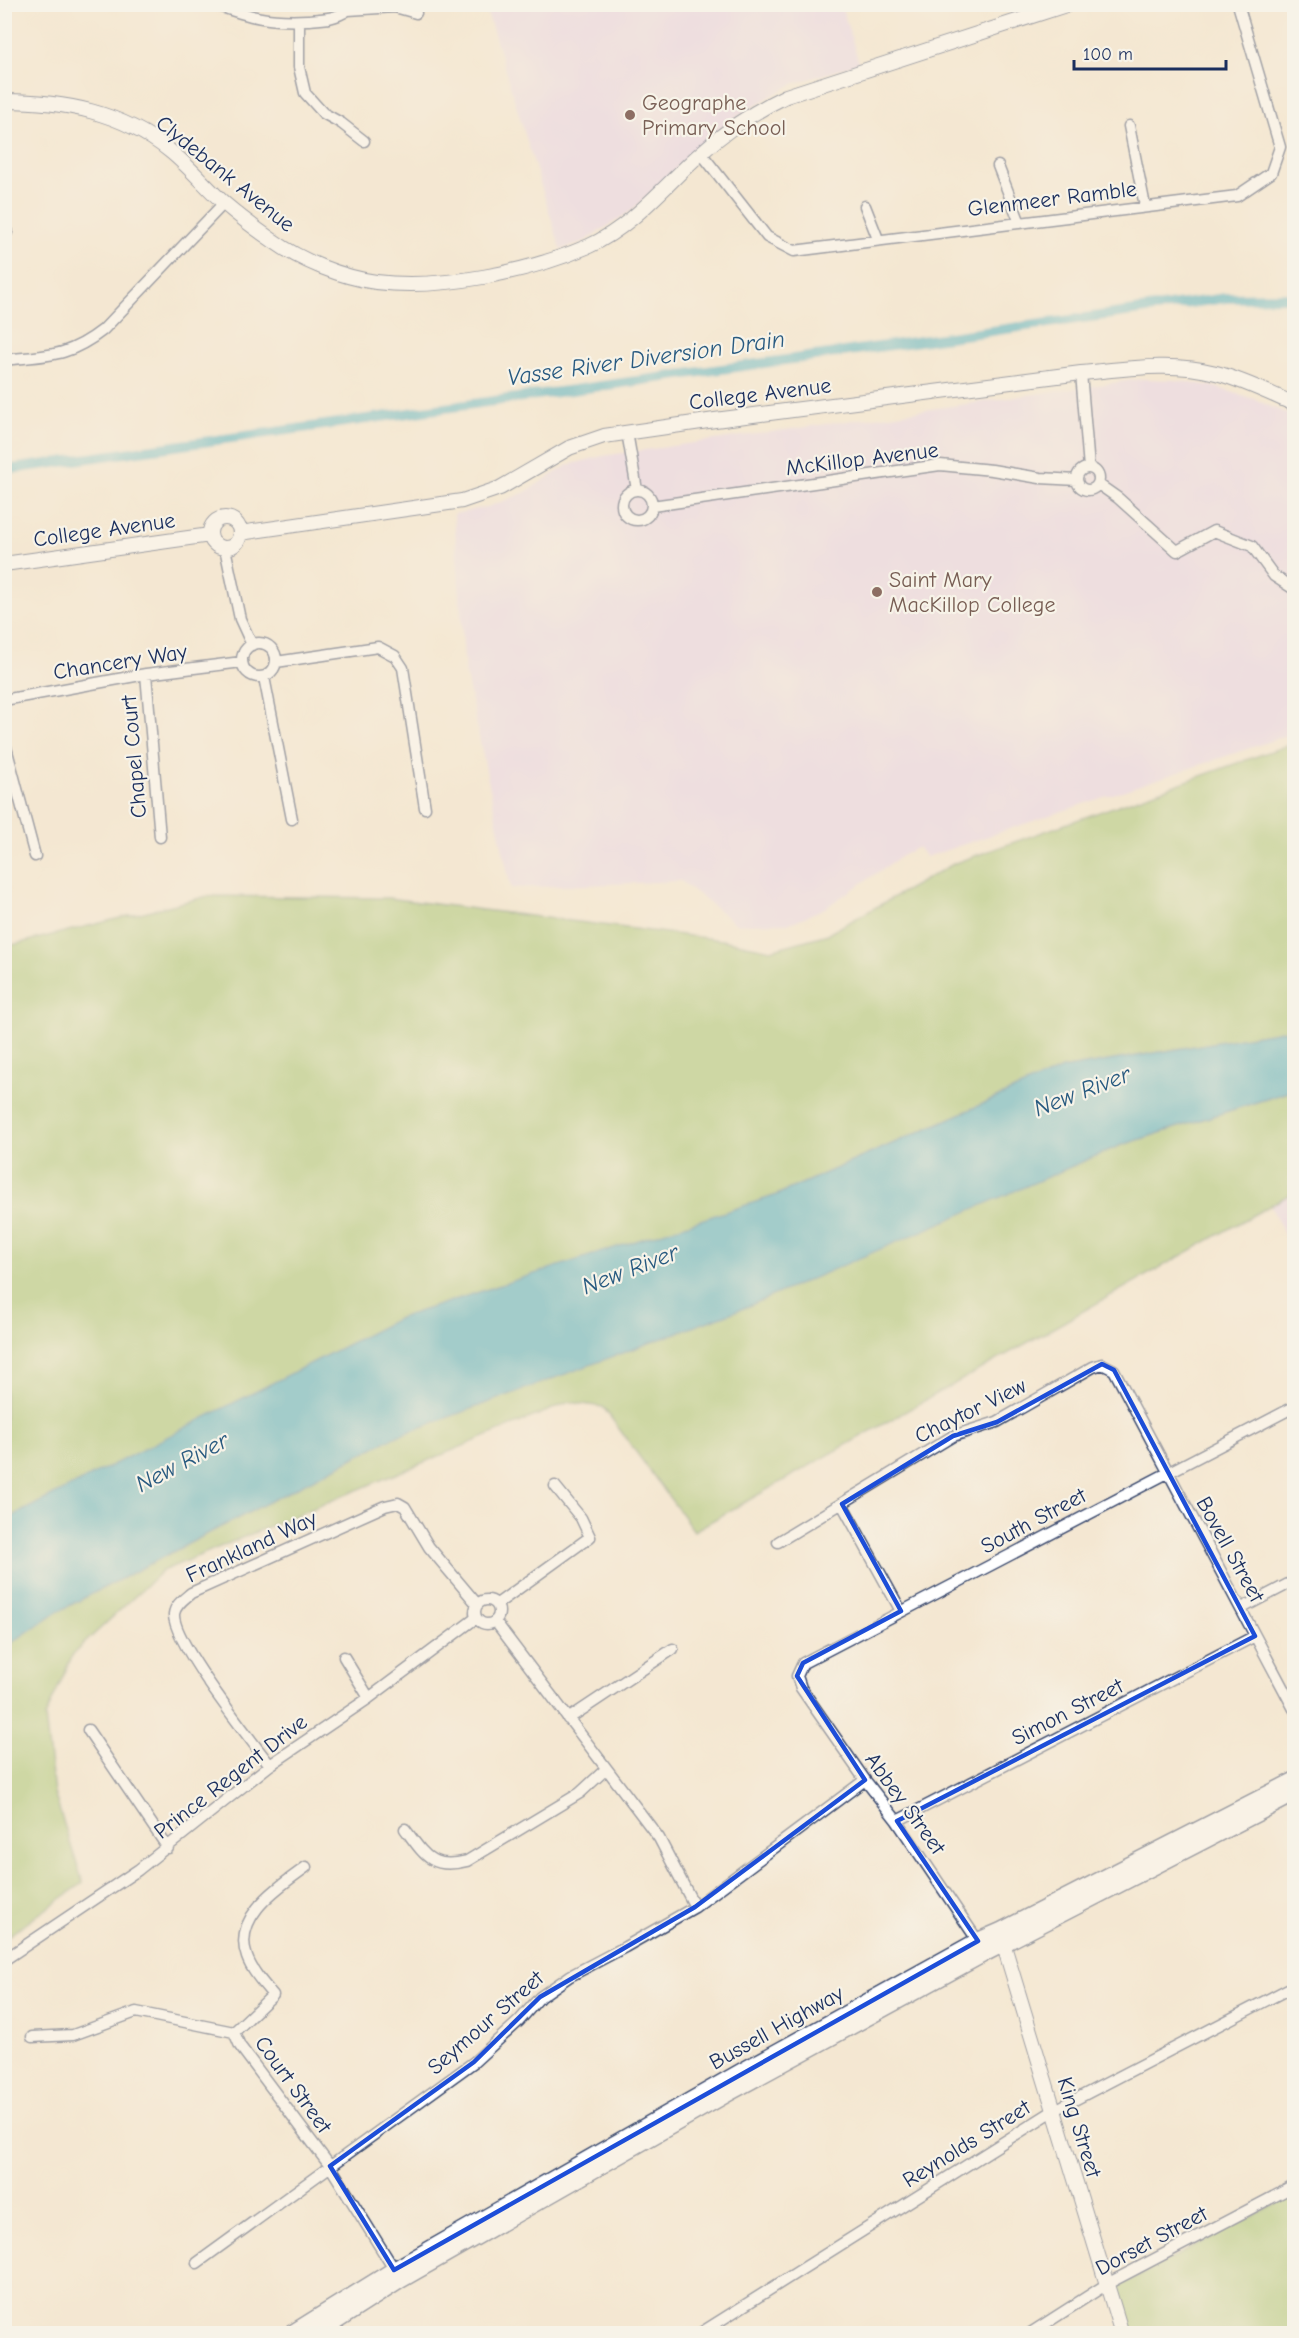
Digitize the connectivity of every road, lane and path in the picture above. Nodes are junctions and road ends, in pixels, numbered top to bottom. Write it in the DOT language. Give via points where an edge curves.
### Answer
graph roads {
  1 [pos="213,4"];
  2 [pos="1069,4"];
  3 [pos="1238,4"];
  4 [pos="348,7"];
  5 [pos="416,13"];
  6 [pos="299,21"];
  7 [pos="4,101"];
  8 [pos="1129,126"];
  9 [pos="364,141"];
  10 [pos="701,153"];
  11 [pos="998,166"];
  12 [pos="224,203"];
  13 [pos="865,206"];
  14 [pos="1145,206"];
  15 [pos="1020,223"];
  16 [pos="878,239"];
  17 [pos="4,360"];
  18 [pos="1081,374"];
  19 [pos="1294,404"];
  20 [pos="627,432"];
  21 [pos="1089,468"];
  22 [pos="1077,480"];
  23 [pos="1098,484"];
  24 [pos="637,490"];
  25 [pos="652,506"];
  26 [pos="240,533"];
  27 [pos="210,536"];
  28 [pos="225,548"];
  29 [pos="4,564"];
  30 [pos="1294,589"];
  31 [pos="252,645"];
  32 [pos="242,662"];
  33 [pos="276,662"];
  34 [pos="146,674"];
  35 [pos="264,677"];
  36 [pos="4,700"];
  37 [pos="4,740"];
  38 [pos="426,808"];
  39 [pos="292,819"];
  40 [pos="160,837"];
  41 [pos="35,856"];
  42 [pos="1294,1407"];
  43 [pos="1167,1472"];
  44 [pos="555,1486"];
  45 [pos="842,1504"];
  46 [pos="778,1542"];
  47 [pos="1294,1581"];
  48 [pos="477,1604"];
  49 [pos="497,1604"];
  50 [pos="1242,1608"];
  51 [pos="901,1611"];
  52 [pos="476,1618"];
  53 [pos="495,1621"];
  54 [pos="1255,1636"];
  55 [pos="673,1649"];
  56 [pos="344,1657"];
  57 [pos="797,1676"];
  58 [pos="369,1698"];
  59 [pos="1294,1709"];
  60 [pos="568,1719"];
  61 [pos="88,1730"];
  62 [pos="270,1765"];
  63 [pos="606,1769"];
  64 [pos="865,1780"];
  65 [pos="1294,1781"];
  66 [pos="1294,1794"];
  67 [pos="897,1821"];
  68 [pos="405,1829"];
  69 [pos="168,1848"];
  70 [pos="306,1867"];
  71 [pos="695,1907"];
  72 [pos="1001,1937"];
  73 [pos="982,1947"];
  74 [pos="4,1960"];
  75 [pos="1294,1986"];
  76 [pos="234,2032"];
  77 [pos="32,2037"];
  78 [pos="1053,2111"];
  79 [pos="330,2166"];
  80 [pos="1294,2186"];
  81 [pos="198,2263"];
  82 [pos="397,2275"];
  83 [pos="1107,2284"];
  84 [pos="304,2332"];
  85 [pos="699,2334"];
  86 [pos="1029,2334"];
  87 [pos="1122,2334"];
  1 -- 6 [label="street" via="253,18"];
  2 -- 10 [label="street, Clydebank Avenue" via="786,96 752,113"];
  3 -- 14 [label="street, Glenmeer Ramble" via="1280,147 1271,173 1237,196"];
  4 -- 5 [label="street" via="394,7"];
  4 -- 6 [label="street" via="328,19"];
  6 -- 9 [label="street" via="299,68 306,93 323,113"];
  7 -- 12 [label="street, Clydebank Avenue" via="63,104 105,114 131,126 168,149"];
  8 -- 14 [label="street"];
  10 -- 12 [label="street, Clydebank Avenue" via="641,210 591,245 517,270 468,279 376,282 339,272 274,242"];
  10 -- 16 [label="street, Glenmeer Ramble" via="767,237 794,251"];
  11 -- 15 [label="street"];
  12 -- 17 [label="street" via="89,341 60,354"];
  13 -- 16 [label="street"];
  14 -- 15 [label="street, Glenmeer Ramble"];
  15 -- 16 [label="street, Glenmeer Ramble"];
  18 -- 19 [label="street, College Avenue" via="1131,368 1189,369 1216,373"];
  18 -- 20 [label="street, College Avenue"];
  18 -- 21 [label="street"];
  20 -- 24 [label="street"];
  20 -- 26 [label="street, College Avenue" via="569,448 500,488 462,501"];
  21 -- 22 [label="street" via="1079,473"];
  21 -- 23 [label="street" via="1098,473"];
  22 -- 23 [label="street" via="1085,490"];
  22 -- 25 [label="street, McKillop Avenue" via="940,465"];
  23 -- 30 [label="street" via="1177,551 1214,531 1252,546 1274,576"];
  24 -- 25 [label="street" via="649,496"];
  24 -- 25 [label="street" via="624,498 625,514 641,520 648,516"];
  26 -- 27 [label="street" via="235,521 223,518 213,523"];
  26 -- 28 [label="street" via="237,543"];
  27 -- 28 [label="street" via="214,544"];
  27 -- 29 [label="street, College Avenue"];
  28 -- 31 [label="street" via="240,619"];
  31 -- 32 [label="street"];
  31 -- 33 [label="street" via="268,646"];
  32 -- 34 [label="street, Chancery Way"];
  32 -- 35 [label="street" via="248,674"];
  33 -- 35 [label="street"];
  33 -- 38 [label="street" via="378,647 395,656 403,669"];
  34 -- 36 [label="street, Chancery Way"];
  34 -- 40 [label="street, Chapel Court"];
  35 -- 39 [label="street"];
  37 -- 41 [label="street"];
  42 -- 43 [label="street, South Street"];
  43 -- 45 [label="street, Chaytor View" via="1114,1370 1102,1364 997,1422 953,1436"];
  43 -- 50 [label="street, Bovell Street"];
  43 -- 51 [label="street, South Street"];
  44 -- 49 [label="street" via="581,1518 590,1537"];
  45 -- 46 [label="street, Chaytor View"];
  45 -- 51 [label="street"];
  47 -- 50 [label="street"];
  48 -- 49 [label="street" via="485,1599"];
  48 -- 52 [label="street"];
  48 -- 62 [label="street, Frankland Way" via="429,1547 405,1507 398,1503 191,1593 174,1614 177,1628 216,1695"];
  49 -- 53 [label="street"];
  50 -- 54 [label="street, Bovell Street"];
  51 -- 57 [label="street, South Street" via="803,1664"];
  52 -- 53 [label="street" via="487,1624"];
  52 -- 58 [label="street, Prince Regent Drive"];
  53 -- 60 [label="street"];
  54 -- 59 [label="street, Bovell Street"];
  54 -- 67 [label="street, Simon Street"];
  55 -- 60 [label="street"];
  56 -- 58 [label="street"];
  57 -- 64 [label="street, Abbey Street" via="801,1688"];
  58 -- 62 [label="street, Prince Regent Drive"];
  60 -- 63 [label="street"];
  61 -- 69 [label="street"];
  62 -- 69 [label="street, Prince Regent Drive"];
  63 -- 68 [label="street" via="580,1793 467,1861 451,1865 426,1857"];
  63 -- 71 [label="street" via="659,1838"];
  64 -- 67 [label="street, Abbey Street"];
  64 -- 71 [label="street, Seymour Street"];
  65 -- 72 [label="main road, Bussell Highway"];
  66 -- 72 [label="main road, Bussell Highway"];
  67 -- 73 [label="street, Abbey Street"];
  69 -- 74 [label="street, Prince Regent Drive"];
  70 -- 76 [label="street, Court Street" via="268,1895 254,1911 244,1943 246,1956 273,1995"];
  71 -- 79 [label="street, Seymour Street" via="570,1976 540,1997 474,2062"];
  72 -- 73 [label="main road, Bussell Highway"];
  72 -- 78 [label="street, King Street"];
  73 -- 82 [label="main road, Bussell Highway" via="741,2072"];
  75 -- 78 [label="street, Reynolds Street"];
  76 -- 77 [label="street" via="136,2012 73,2035"];
  76 -- 79 [label="street, Court Street" via="240,2046"];
  78 -- 83 [label="street, King Street"];
  78 -- 85 [label="street, Reynolds Street"];
  79 -- 81 [label="street, Seymour Street"];
  79 -- 82 [label="street, Court Street"];
  80 -- 83 [label="street, Dorset Street"];
  82 -- 84 [label="main road, Bussell Highway"];
  83 -- 86 [label="street, Dorset Street"];
  83 -- 87 [label="street, King Street"];
}
